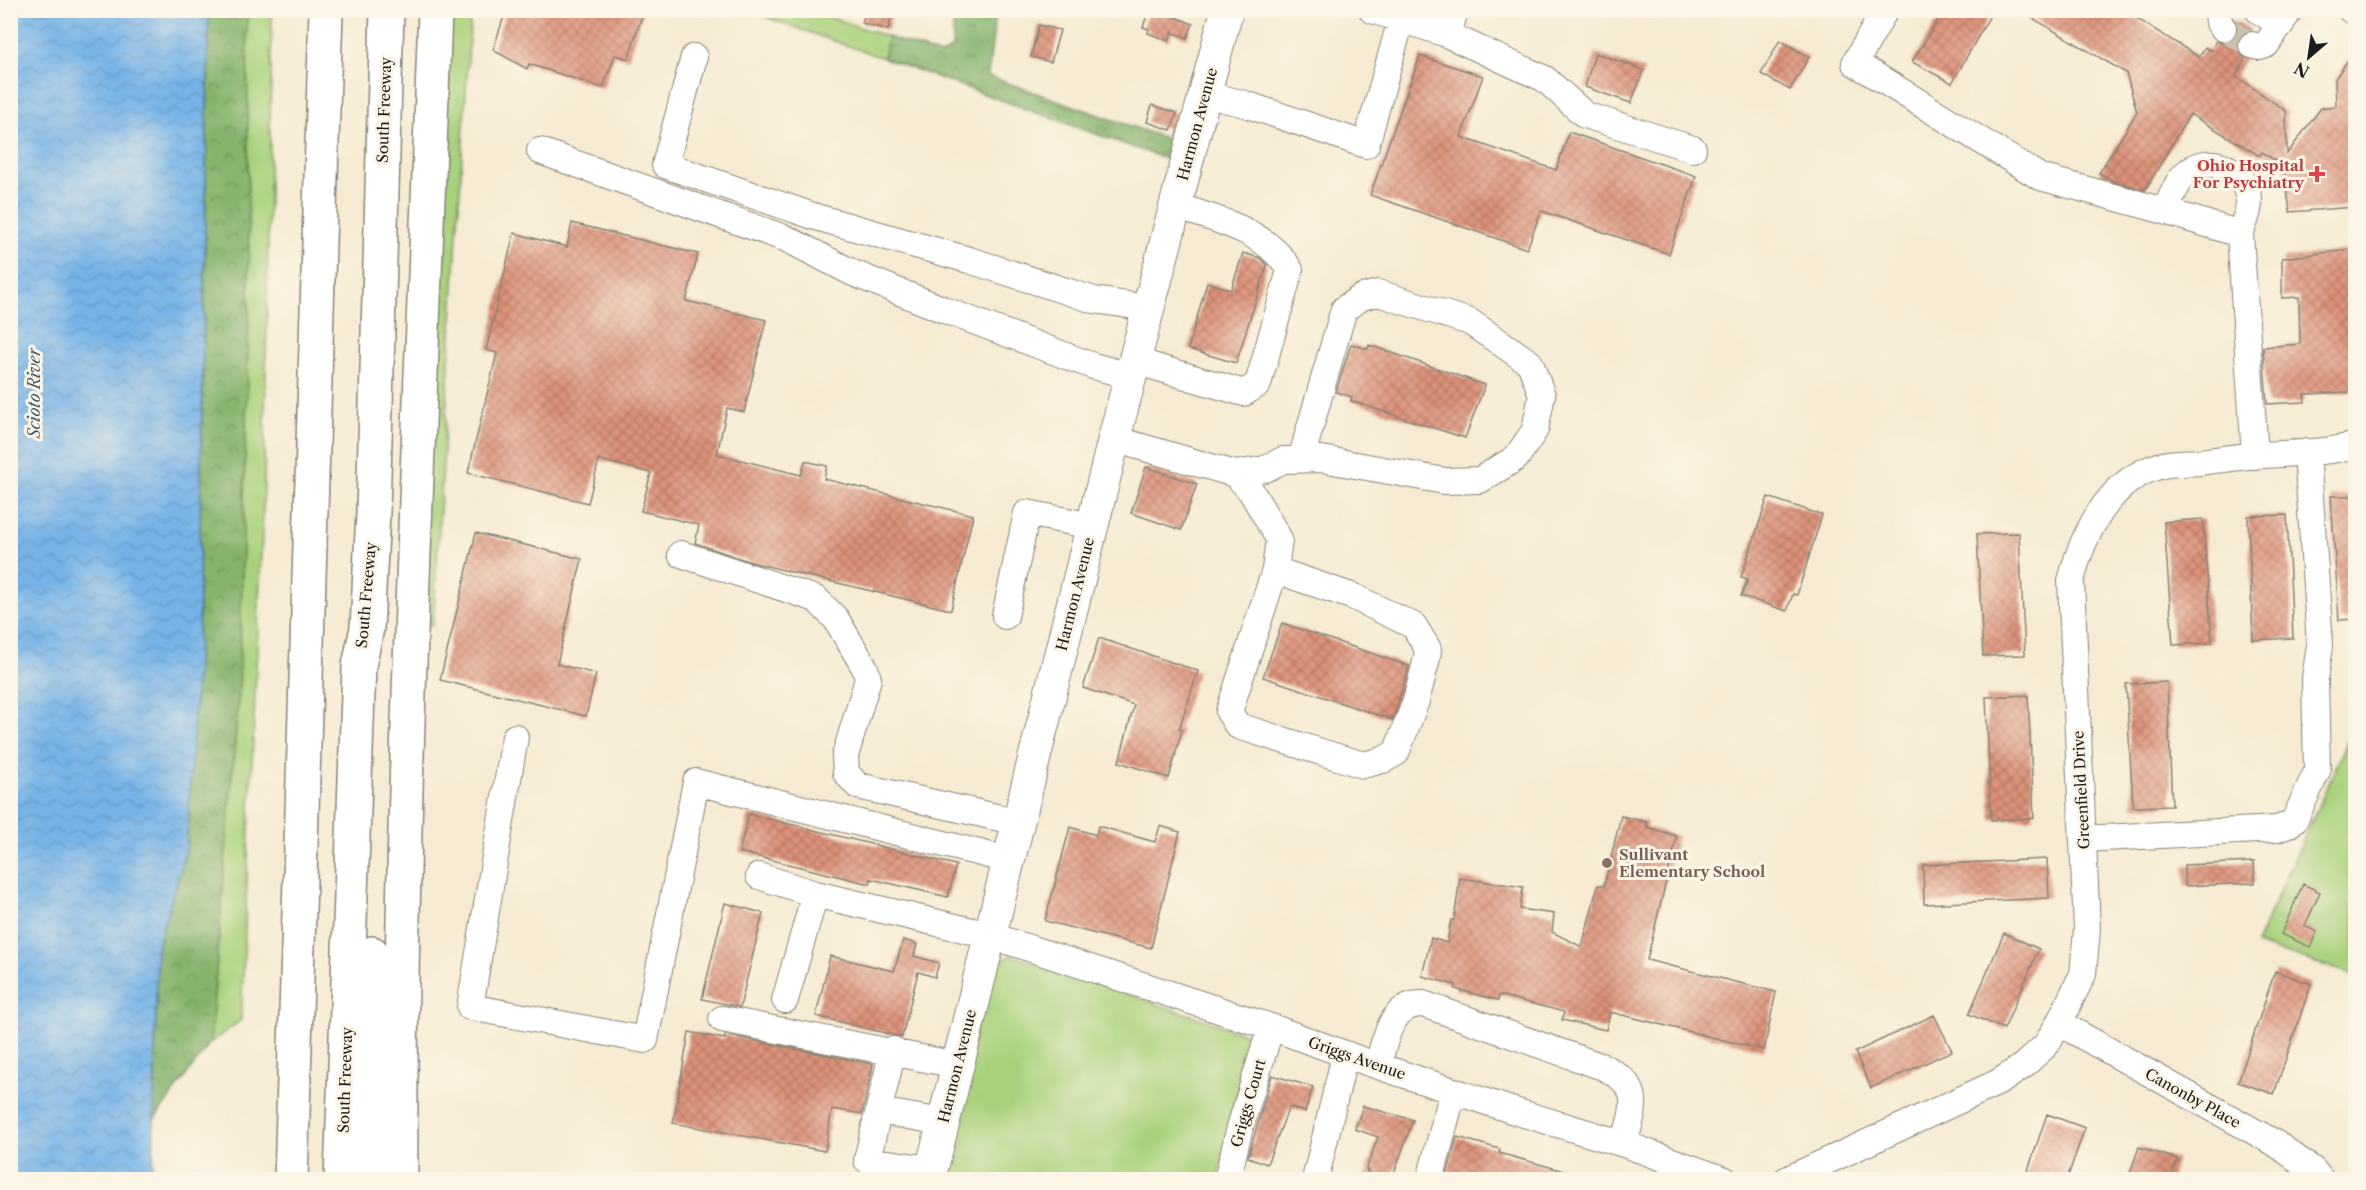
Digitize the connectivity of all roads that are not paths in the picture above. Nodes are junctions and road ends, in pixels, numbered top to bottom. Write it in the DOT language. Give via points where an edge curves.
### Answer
graph roads {
  1 [pos="326,10"];
  2 [pos="387,10"];
  3 [pos="435,10"];
  4 [pos="1227,10"];
  5 [pos="1372,10"];
  6 [pos="1455,10"];
  7 [pos="1885,10"];
  8 [pos="2258,10"];
  9 [pos="2352,10"];
  10 [pos="2355,13"];
  11 [pos="2286,18"];
  12 [pos="1401,20"];
  13 [pos="1448,35"];
  14 [pos="2252,45"];
  15 [pos="694,57"];
  16 [pos="1204,94"];
  17 [pos="1693,149"];
  18 [pos="540,151"];
  19 [pos="1175,206"];
  20 [pos="2165,211"];
  21 [pos="2240,234"];
  22 [pos="1149,308"];
  23 [pos="1133,368"];
  24 [pos="1114,439"];
  25 [pos="2355,445"];
  26 [pos="2307,452"];
  27 [pos="2255,456"];
  28 [pos="1301,459"];
  29 [pos="1235,474"];
  30 [pos="1092,526"];
  31 [pos="681,554"];
  32 [pos="1275,570"];
  33 [pos="1005,616"];
  34 [pos="367,628"];
  35 [pos="515,737"];
  36 [pos="1018,822"];
  37 [pos="2083,839"];
  38 [pos="1008,860"];
  39 [pos="759,876"];
  40 [pos="816,894"];
  41 [pos="299,908"];
  42 [pos="989,935"];
  43 [pos="785,1000"];
  44 [pos="722,1019"];
  45 [pos="2059,1023"];
  46 [pos="1270,1027"];
  47 [pos="892,1050"];
  48 [pos="1345,1055"];
  49 [pos="957,1065"];
  50 [pos="1378,1066"];
  51 [pos="1453,1091"];
  52 [pos="879,1111"];
  53 [pos="943,1122"];
  54 [pos="1624,1144"];
  55 [pos="930,1174"];
  56 [pos="272,1179"];
  57 [pos="291,1179"];
  58 [pos="341,1179"];
  59 [pos="373,1179"];
  60 [pos="401,1179"];
  61 [pos="1227,1179"];
  62 [pos="1315,1179"];
  63 [pos="1430,1179"];
  64 [pos="1725,1179"];
  65 [pos="1786,1179"];
  66 [pos="2321,1179"];
  1 -- 41 [label="highway"];
  2 -- 34 [label="highway, South Freeway"];
  3 -- 60 [label="highway" via="407,716"];
  4 -- 16 [label="main road, Harmon Avenue"];
  5 -- 12 [label="street"];
  6 -- 13 [label="street"];
  7 -- 20 [label="street" via="1855,63 2040,177"];
  8 -- 11 [label="street"];
  9 -- 10 [label="street"];
  11 -- 14 [label="street" via="2266,45"];
  12 -- 13 [label="street"];
  12 -- 16 [label="street" via="1366,145"];
  13 -- 17 [label="street" via="1545,79 1586,115"];
  15 -- 22 [label="street" via="665,165 816,218 969,260 1094,300"];
  16 -- 19 [label="main road, Harmon Avenue"];
  18 -- 23 [label="street" via="787,239 853,273 1093,366"];
  19 -- 22 [label="main road, Harmon Avenue"];
  19 -- 23 [label="street" via="1257,238 1283,258 1290,270 1258,384 1244,393"];
  20 -- 21 [label="street"];
  20 -- 21 [label="street" via="2187,172 2203,163 2223,166 2240,176 2249,195"];
  21 -- 27 [label="street"];
  22 -- 23 [label="main road, Harmon Avenue"];
  23 -- 24 [label="main road, Harmon Avenue"];
  24 -- 29 [label="street"];
  24 -- 30 [label="main road, Harmon Avenue"];
  25 -- 26 [label="street, Greenfield Drive"];
  26 -- 27 [label="street, Greenfield Drive"];
  26 -- 37 [label="street" via="2320,645 2315,679 2318,762 2295,819 2277,829"];
  27 -- 37 [label="street, Greenfield Drive" via="2159,466 2138,476 2120,488 2101,511 2078,553 2071,581"];
  28 -- 28 [label="street" via="1322,459 1445,481 1480,480 1516,458 1535,430 1542,395 1530,363 1470,322 1378,293 1362,297 1344,309"];
  28 -- 29 [label="street" via="1283,460 1265,469"];
  29 -- 32 [label="street" via="1251,491 1279,539"];
  30 -- 33 [label="street" via="1027,513"];
  30 -- 36 [label="main road, Harmon Avenue"];
  31 -- 36 [label="street" via="816,599 836,619 868,678 845,756 846,773 858,786"];
  32 -- 32 [label="street" via="1229,712 1238,726 1363,765 1396,753 1427,658 1428,649 1414,626 1354,597"];
  34 -- 58 [label="highway, South Freeway" via="359,666"];
  34 -- 59 [label="highway" via="376,669 370,1060"];
  35 -- 38 [label="street" via="470,1006 645,1040 696,782"];
  36 -- 38 [label="main road, Harmon Avenue"];
  37 -- 45 [label="street, Greenfield Drive" via="2087,949 2083,974"];
  38 -- 42 [label="main road, Harmon Avenue"];
  39 -- 40 [label="street, Griggs Avenue"];
  40 -- 42 [label="street, Griggs Avenue"];
  40 -- 43 [label="street"];
  41 -- 56 [label="highway"];
  41 -- 57 [label="highway"];
  42 -- 46 [label="street, Griggs Avenue"];
  42 -- 49 [label="main road, Harmon Avenue"];
  44 -- 47 [label="street"];
  45 -- 65 [label="street, Greenfield Drive" via="2031,1059 1999,1082"];
  45 -- 66 [label="street, Canonby Place" via="2275,1143"];
  46 -- 48 [label="street, Griggs Avenue"];
  46 -- 61 [label="street, Griggs Court"];
  47 -- 49 [label="street"];
  47 -- 52 [label="street"];
  48 -- 50 [label="street, Griggs Avenue"];
  48 -- 62 [label="street"];
  49 -- 53 [label="main road, Harmon Avenue"];
  50 -- 51 [label="street, Griggs Avenue"];
  50 -- 54 [label="street" via="1386,1035 1401,1010 1422,1004 1620,1075 1631,1089 1634,1102"];
  51 -- 54 [label="street, Griggs Avenue"];
  51 -- 63 [label="street"];
  52 -- 53 [label="street"];
  52 -- 55 [label="street" via="867,1160"];
  53 -- 55 [label="main road, Harmon Avenue"];
  54 -- 64 [label="street, Griggs Avenue"];
}
